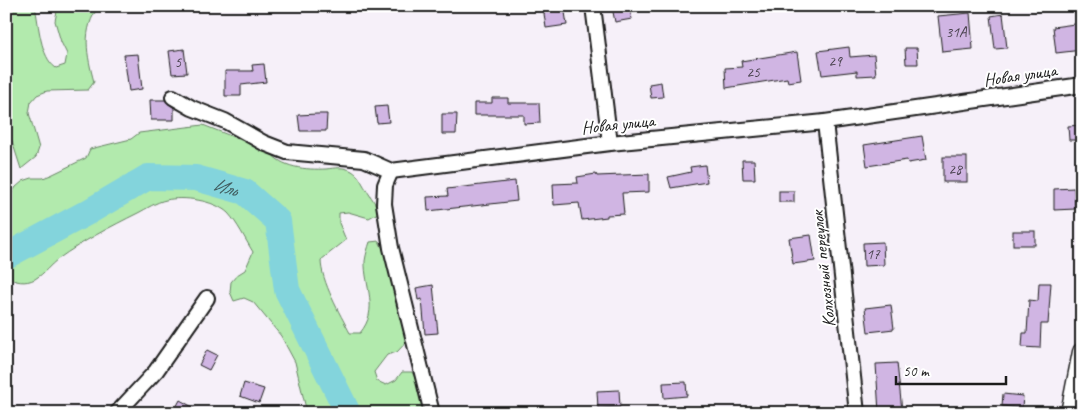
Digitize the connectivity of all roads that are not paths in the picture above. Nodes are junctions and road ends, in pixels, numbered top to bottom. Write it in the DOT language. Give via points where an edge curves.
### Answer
graph roads {
  1 [pos="593,6"];
  2 [pos="1082,85"];
  3 [pos="173,96"];
  4 [pos="825,122"];
  5 [pos="610,143"];
  6 [pos="391,171"];
  7 [pos="208,298"];
  8 [pos="1082,352"];
  9 [pos="117,413"];
  10 [pos="432,413"];
  11 [pos="857,413"];
  12 [pos="1070,413"];
  1 -- 5 [label="street"];
  2 -- 4 [label="street, Новая улица"];
  3 -- 6 [label="street" via="287,152 364,159"];
  4 -- 5 [label="street, Новая улица"];
  4 -- 11 [label="street, Колхозный переулок"];
  5 -- 6 [label="street, Новая улица"];
  6 -- 10 [label="street" via="385,185 384,204 391,248"];
  7 -- 9 [label="street" via="156,372"];
  8 -- 12 [label="street"];
}
